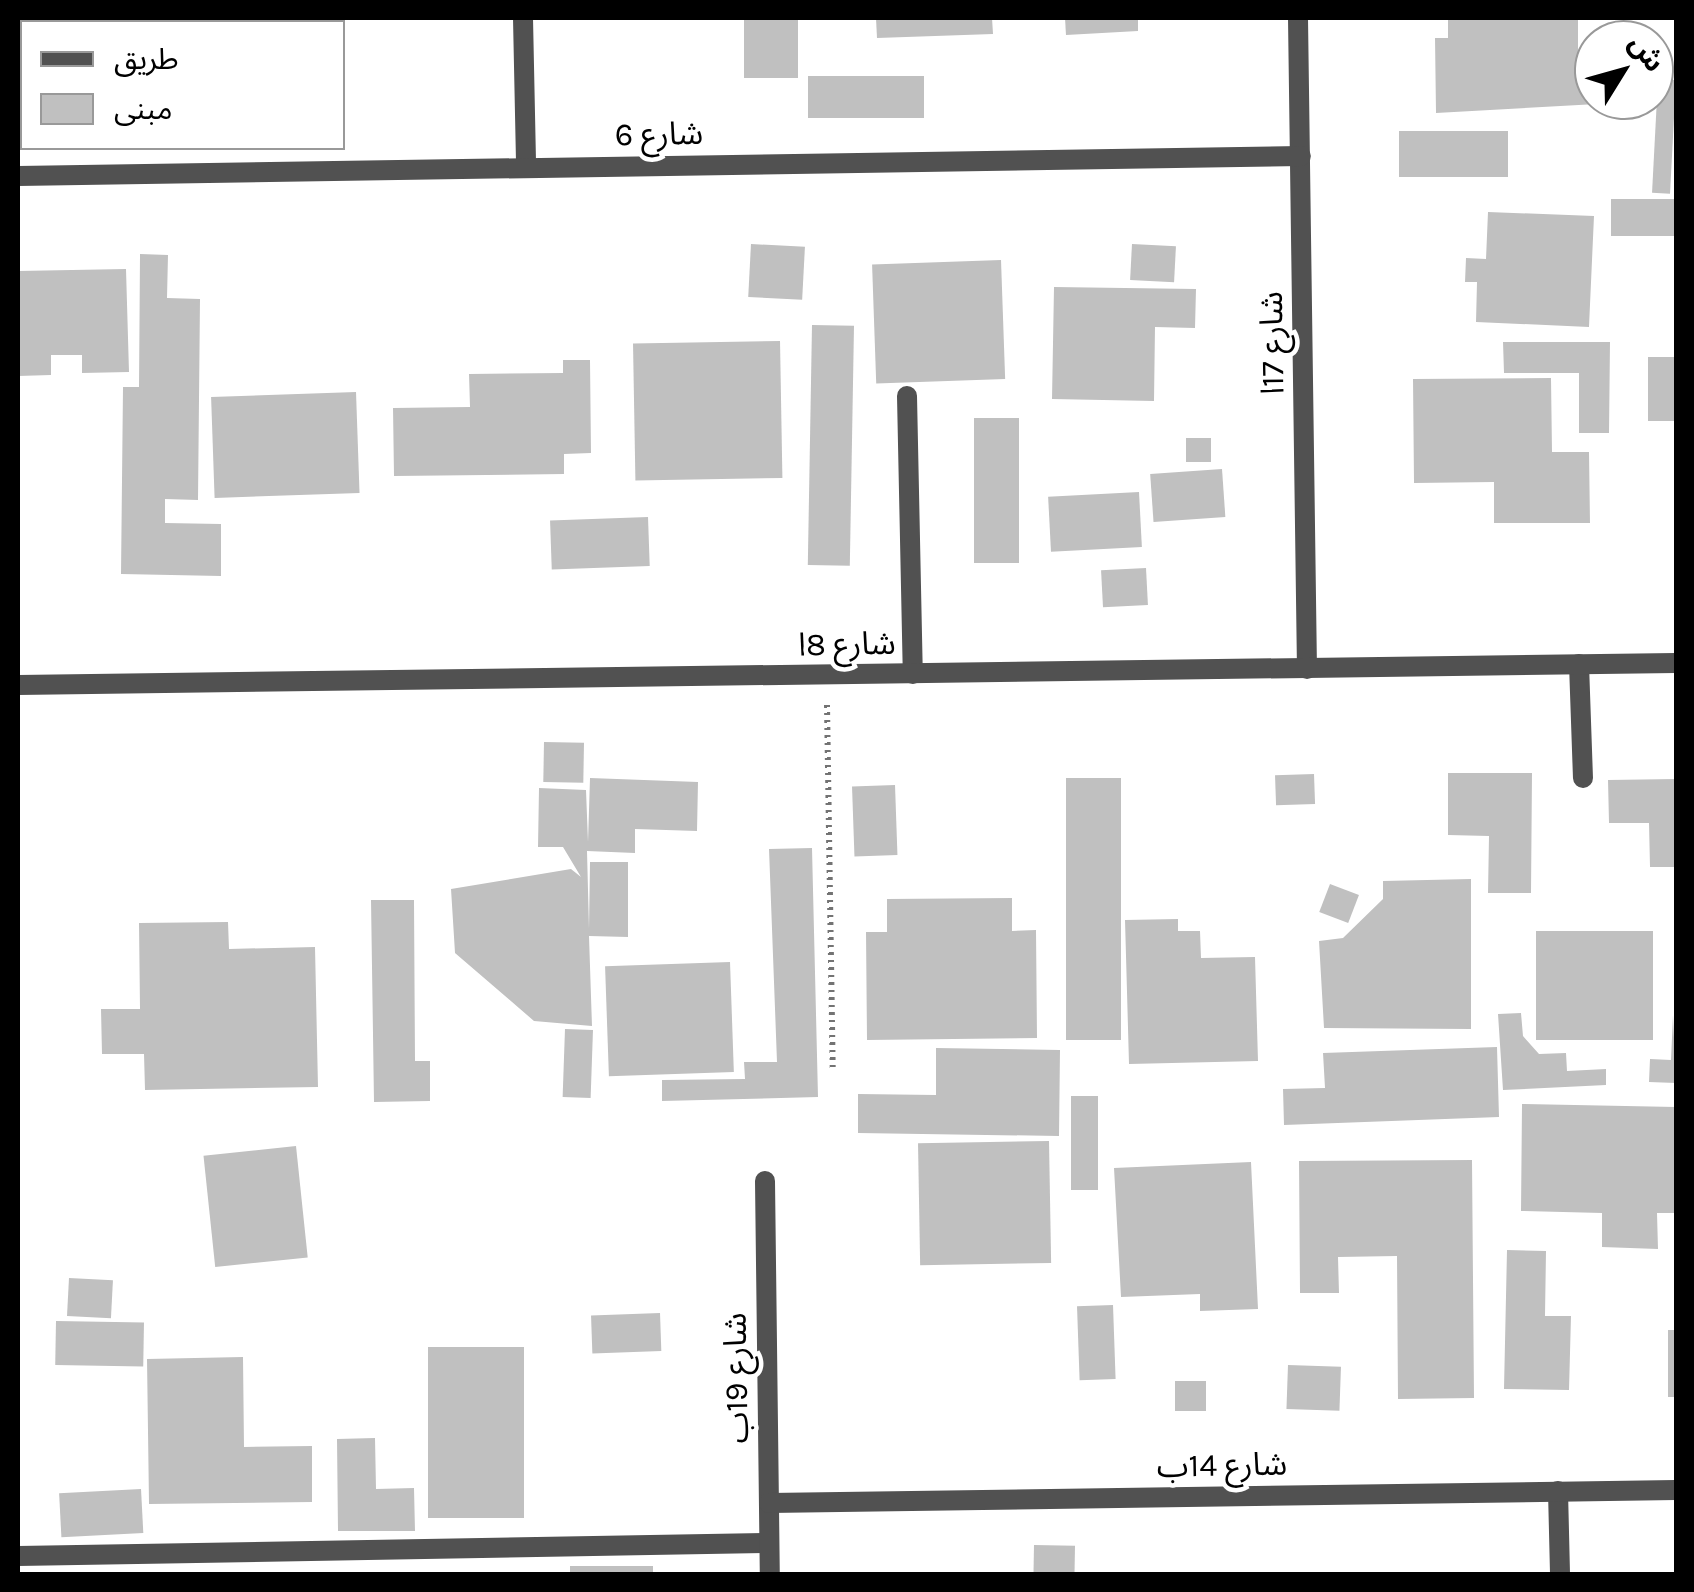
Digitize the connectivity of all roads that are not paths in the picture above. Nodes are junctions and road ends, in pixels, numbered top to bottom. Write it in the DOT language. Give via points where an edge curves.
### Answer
graph roads {
  1 [pos="523,18"];
  2 [pos="1298,18"];
  3 [pos="1301,156"];
  4 [pos="526,168"];
  5 [pos="18,176"];
  6 [pos="908,396"];
  7 [pos="1676,663"];
  8 [pos="1578,664"];
  9 [pos="1308,668"];
  10 [pos="913,674"];
  11 [pos="18,685"];
  12 [pos="1583,778"];
  13 [pos="765,1181"];
  14 [pos="1676,1490"];
  15 [pos="1558,1491"];
  16 [pos="769,1503"];
  17 [pos="770,1543"];
  18 [pos="18,1556"];
  19 [pos="770,1574"];
  20 [pos="1560,1574"];
  1 -- 4 [label="street"];
  2 -- 3 [label="street, شارع 17ا"];
  3 -- 4 [label="street, شارع 6"];
  3 -- 9 [label="street, شارع 17ا"];
  4 -- 5 [label="street, شارع 6"];
  6 -- 10 [label="street"];
  7 -- 8 [label="street, شارع 8ا"];
  8 -- 9 [label="street, شارع 8ا"];
  8 -- 12 [label="street"];
  9 -- 10 [label="street, شارع 8ا"];
  10 -- 11 [label="street, شارع 8ا"];
  13 -- 16 [label="street, شارع 19ب"];
  14 -- 15 [label="street, شارع 14ب"];
  15 -- 16 [label="street, شارع 14ب"];
  15 -- 20 [label="street"];
  16 -- 17 [label="street, شارع 19ب"];
  17 -- 18 [label="street"];
  17 -- 19 [label="street, شارع 19ب"];
}
